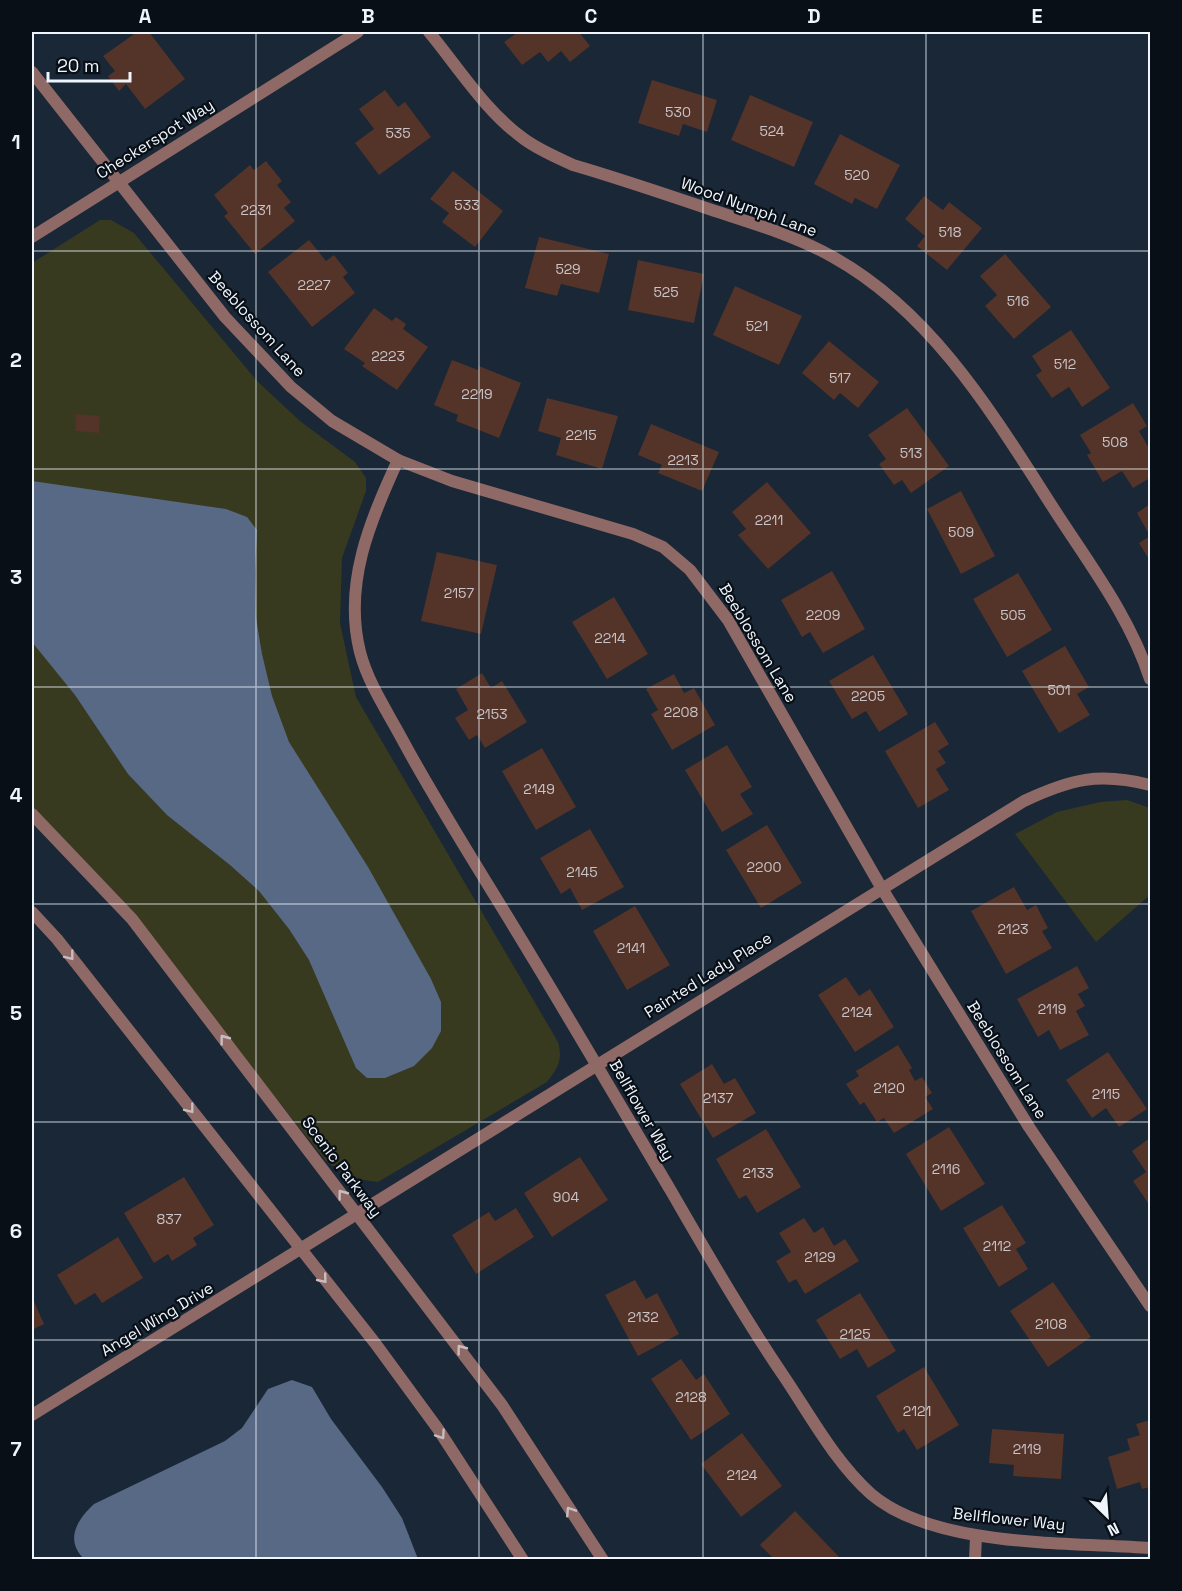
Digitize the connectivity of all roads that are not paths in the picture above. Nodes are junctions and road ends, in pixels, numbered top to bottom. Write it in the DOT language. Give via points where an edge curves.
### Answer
graph roads {
  1 [pos="358,32"];
  2 [pos="429,32"];
  3 [pos="32,72"];
  4 [pos="118,182"];
  5 [pos="32,237"];
  6 [pos="398,460"];
  7 [pos="1150,679"];
  8 [pos="1150,784"];
  9 [pos="32,814"];
  10 [pos="881,887"];
  11 [pos="32,912"];
  12 [pos="597,1064"];
  13 [pos="358,1214"];
  14 [pos="300,1251"];
  15 [pos="1150,1306"];
  16 [pos="32,1415"];
  17 [pos="976,1536"];
  18 [pos="1150,1548"];
  19 [pos="523,1560"];
  20 [pos="603,1560"];
  21 [pos="975,1560"];
  1 -- 4 [label="street, Checkerspot Way"];
  2 -- 7 [label="street, Wood Nymph Lane" via="495,112 523,138 547,153 789,236 834,257 875,285 919,324 991,410 1111,599 1142,653"];
  3 -- 4 [label="street, Beeblossom Lane"];
  4 -- 5 [label="street, Checkerspot Way"];
  4 -- 6 [label="street, Beeblossom Lane" via="260,356 332,421"];
  6 -- 10 [label="street, Beeblossom Lane" via="452,482 633,534 663,547 690,570 728,620"];
  6 -- 12 [label="street, Bellflower Way" via="361,551 356,587 360,652 370,679 413,758"];
  8 -- 10 [label="street, Painted Lady Place" via="1089,777 1056,786 1024,801"];
  13 -- 9 [label="street, Scenic Parkway, one-way" via="132,918"];
  10 -- 12 [label="street, Painted Lady Place"];
  10 -- 15 [label="street, Beeblossom Lane" via="1029,1127"];
  11 -- 14 [label="street, one-way"];
  12 -- 13 [label="street, Painted Lady Place"];
  12 -- 17 [label="street, Bellflower Way" via="750,1328 842,1462 872,1494 903,1515"];
  13 -- 14 [label="street, Painted Lady Place"];
  20 -- 13 [label="street, Scenic Parkway, one-way" via="502,1405"];
  14 -- 16 [label="street, Angel Wing Drive"];
  14 -- 19 [label="street, one-way" via="438,1429"];
  17 -- 18 [label="street, Bellflower Way"];
  17 -- 21 [label="street"];
}
